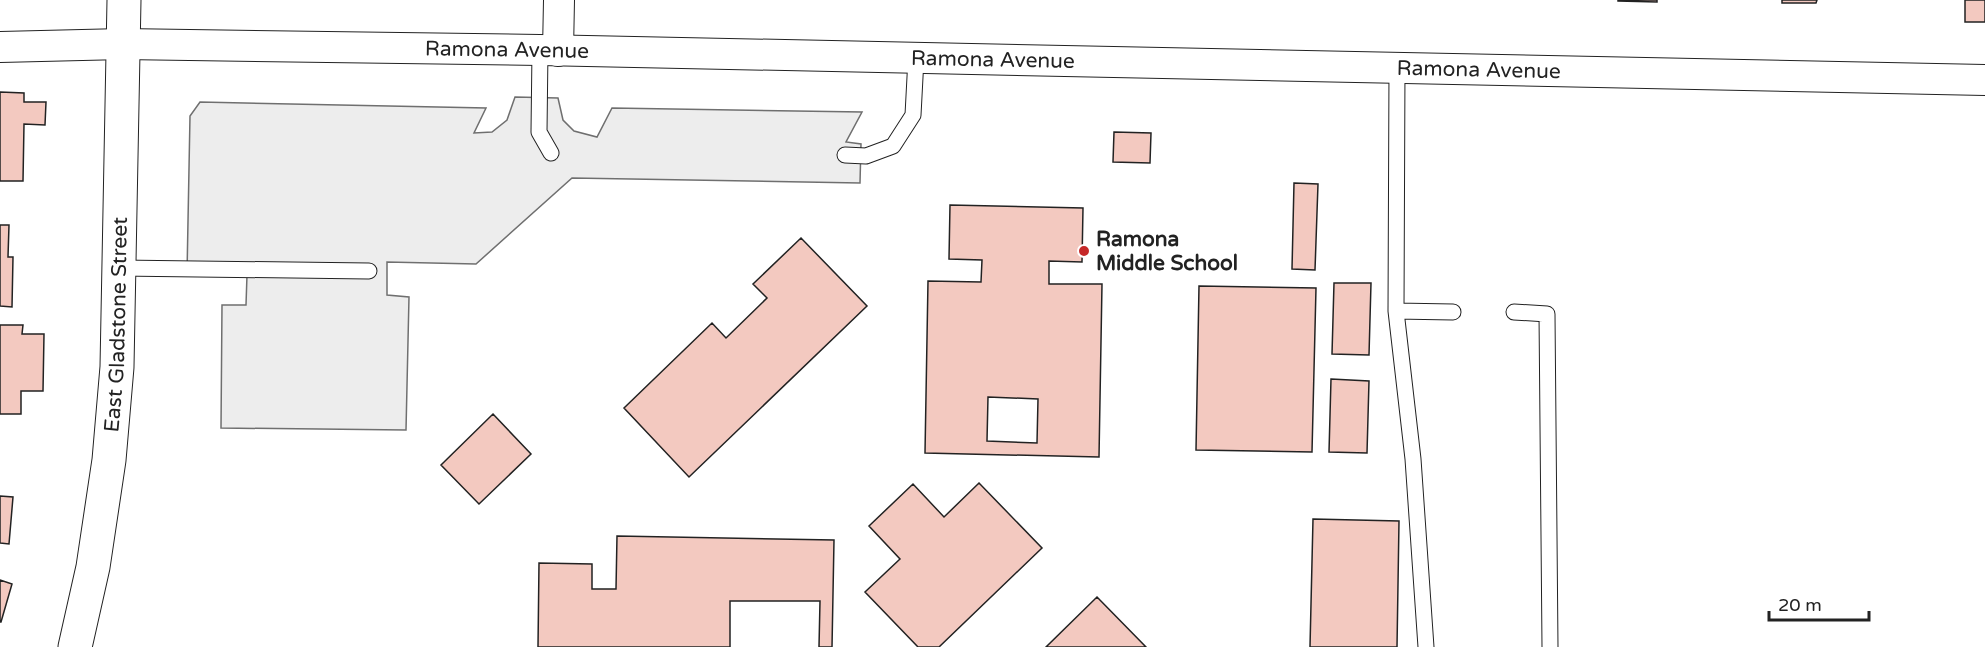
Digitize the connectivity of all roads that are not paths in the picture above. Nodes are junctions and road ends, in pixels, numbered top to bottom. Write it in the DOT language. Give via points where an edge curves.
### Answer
graph roads {
  1 [pos="124,0"];
  2 [pos="559,0"];
  3 [pos="123,44"];
  4 [pos="0,47"];
  5 [pos="549,51"];
  6 [pos="916,58"];
  7 [pos="1397,68"];
  8 [pos="1985,80"];
  9 [pos="551,153"];
  10 [pos="845,155"];
  11 [pos="119,268"];
  12 [pos="369,271"];
  13 [pos="1396,311"];
  14 [pos="1453,312"];
  15 [pos="1514,312"];
  16 [pos="75,647"];
  17 [pos="1426,647"];
  18 [pos="1550,647"];
  1 -- 3 [label="street, East Gladstone Street"];
  2 -- 5 [label="street"];
  3 -- 4 [label="street, Ramona Avenue"];
  3 -- 5 [label="street, Ramona Avenue"];
  3 -- 11 [label="street, East Gladstone Street"];
  5 -- 6 [label="street, Ramona Avenue"];
  5 -- 9 [label="lane" via="539,132"];
  6 -- 7 [label="street, Ramona Avenue"];
  6 -- 10 [label="lane" via="913,115 893,146 866,156"];
  7 -- 8 [label="street, Ramona Avenue"];
  7 -- 13 [label="lane"];
  11 -- 12 [label="lane"];
  11 -- 16 [label="street, East Gladstone Street" via="117,368 109,460 93,567"];
  13 -- 14 [label="lane"];
  13 -- 17 [label="lane" via="1413,459"];
  15 -- 18 [label="lane" via="1547,314"];
}
